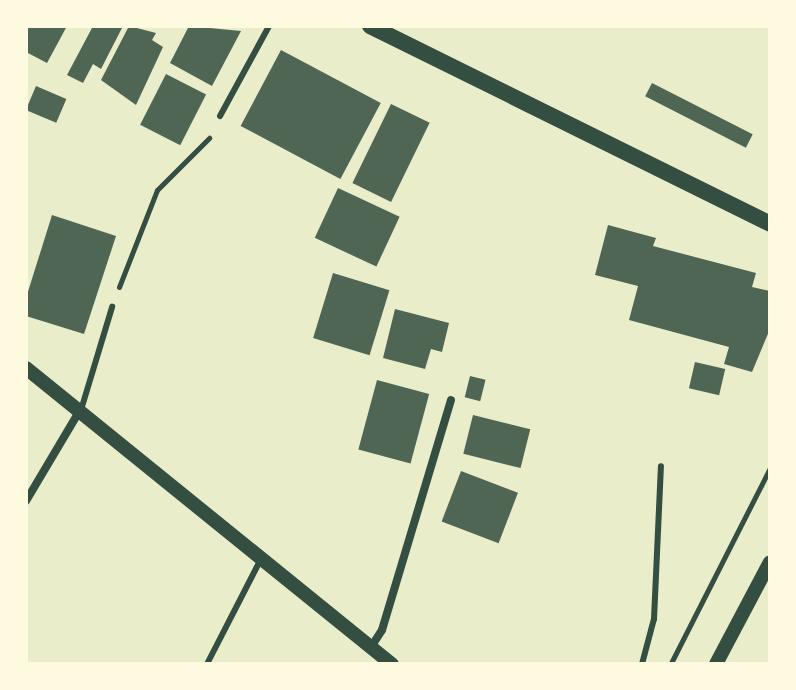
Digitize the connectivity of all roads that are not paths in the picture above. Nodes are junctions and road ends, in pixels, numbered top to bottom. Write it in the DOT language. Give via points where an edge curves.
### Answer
graph roads {
  1 [pos="269,26"];
  2 [pos="370,26"];
  3 [pos="220,116"];
  4 [pos="770,224"];
  5 [pos="112,307"];
  6 [pos="26,368"];
  7 [pos="451,400"];
  8 [pos="81,410"];
  9 [pos="661,466"];
  10 [pos="26,501"];
  11 [pos="261,559"];
  12 [pos="770,562"];
  13 [pos="371,647"];
  14 [pos="207,664"];
  15 [pos="392,664"];
  16 [pos="642,664"];
  17 [pos="716,664"];
  1 -- 3 [label="lane"];
  2 -- 4 [label="main road"];
  5 -- 8 [label="lane"];
  6 -- 8 [label="street"];
  7 -- 13 [label="street" via="382,630"];
  8 -- 10 [label="street"];
  8 -- 11 [label="street"];
  9 -- 16 [label="lane" via="654,619"];
  11 -- 13 [label="street"];
  11 -- 14 [label="lane"];
  12 -- 17 [label="street"];
  13 -- 15 [label="street"];
}
